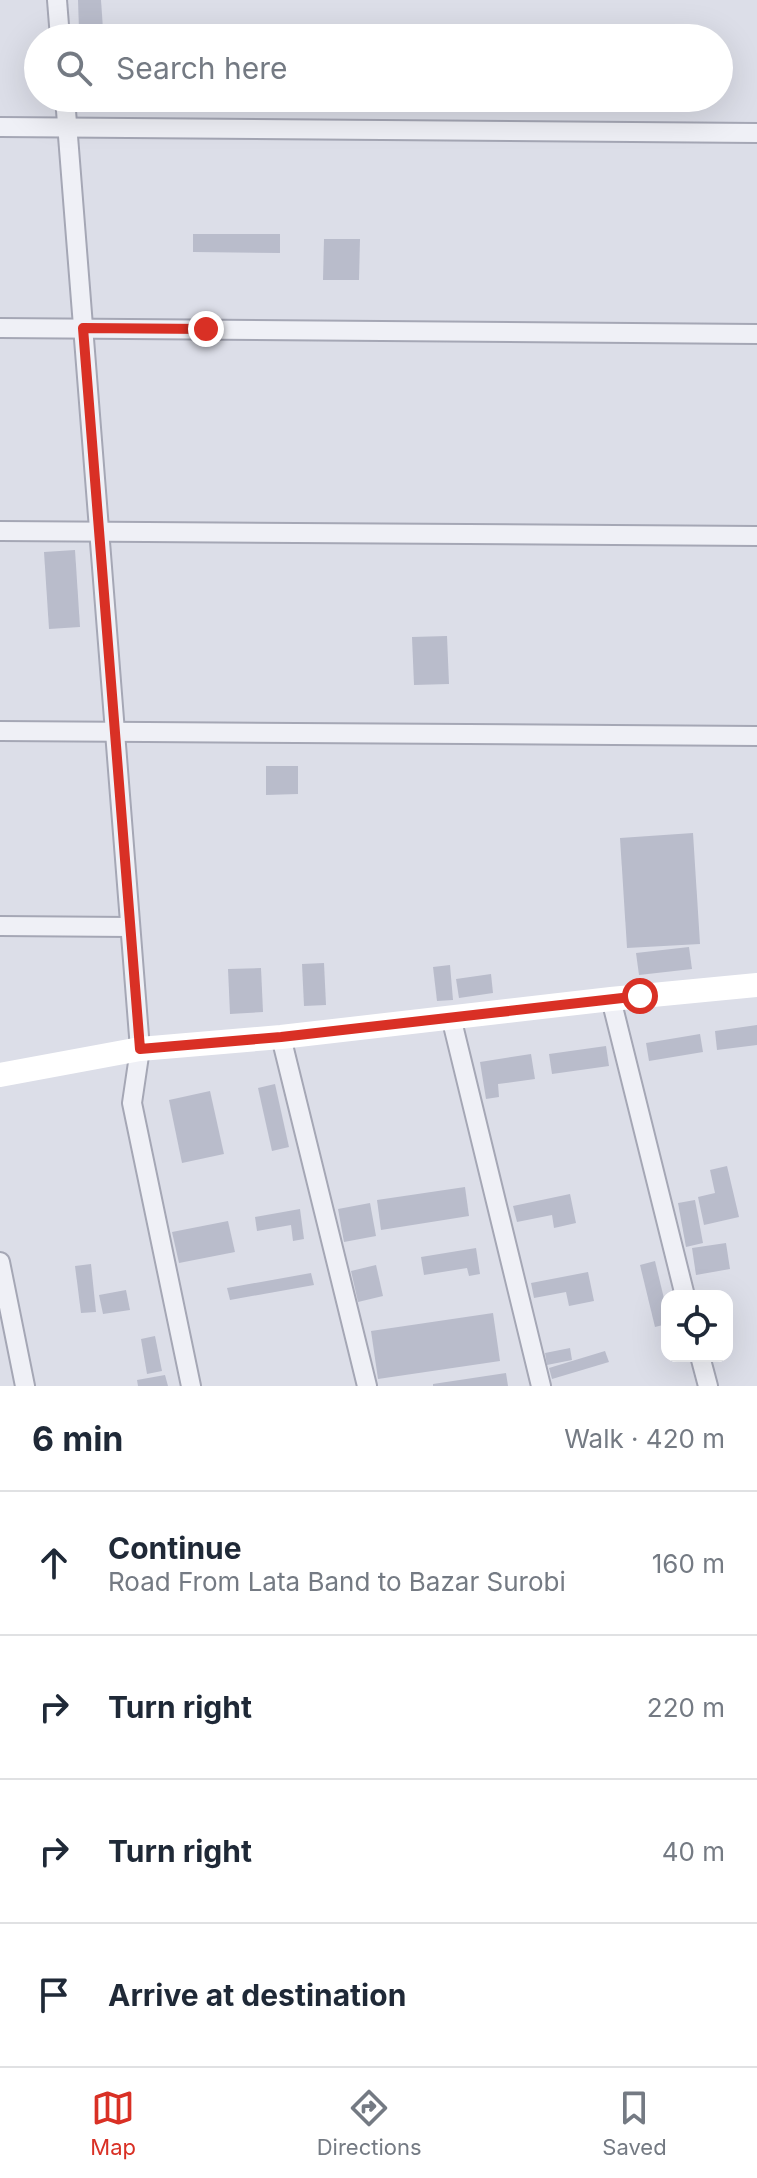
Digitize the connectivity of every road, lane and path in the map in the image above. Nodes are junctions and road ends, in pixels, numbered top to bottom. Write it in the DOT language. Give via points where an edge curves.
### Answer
graph roads {
  1 [pos="57,0"];
  2 [pos="59,24"];
  3 [pos="66,112"];
  4 [pos="0,127"];
  5 [pos="67,128"];
  6 [pos="757,133"];
  7 [pos="0,328"];
  8 [pos="83,328"];
  9 [pos="757,334"];
  10 [pos="0,531"];
  11 [pos="99,531"];
  12 [pos="757,536"];
  13 [pos="0,731"];
  14 [pos="115,732"];
  15 [pos="757,736"];
  16 [pos="0,926"];
  17 [pos="130,927"];
  18 [pos="757,985"];
  19 [pos="611,999"];
  20 [pos="451,1017"];
  21 [pos="281,1037"];
  22 [pos="140,1049"];
  23 [pos="0,1075"];
  24 [pos="0,1262"];
  25 [pos="684,1290"];
  26 [pos="702,1362"];
  27 [pos="25,1386"];
  28 [pos="191,1386"];
  29 [pos="367,1386"];
  30 [pos="541,1386"];
  31 [pos="708,1386"];
  1 -- 2 [label="street"];
  3 -- 5 [label="street"];
  4 -- 5 [label="street"];
  5 -- 6 [label="street"];
  5 -- 8 [label="street"];
  7 -- 8 [label="street"];
  8 -- 9 [label="street"];
  8 -- 11 [label="street"];
  10 -- 11 [label="street"];
  11 -- 12 [label="street"];
  11 -- 14 [label="street"];
  13 -- 14 [label="street"];
  14 -- 15 [label="street"];
  14 -- 17 [label="street"];
  16 -- 17 [label="street"];
  17 -- 22 [label="street"];
  18 -- 19 [label="main road"];
  19 -- 20 [label="main road"];
  19 -- 25 [label="street"];
  20 -- 21 [label="main road"];
  20 -- 30 [label="street"];
  21 -- 22 [label="main road"];
  21 -- 29 [label="street"];
  22 -- 23 [label="main road"];
  22 -- 28 [label="street" via="132,1103"];
  24 -- 27 [label="street"];
  26 -- 31 [label="street"];
}
